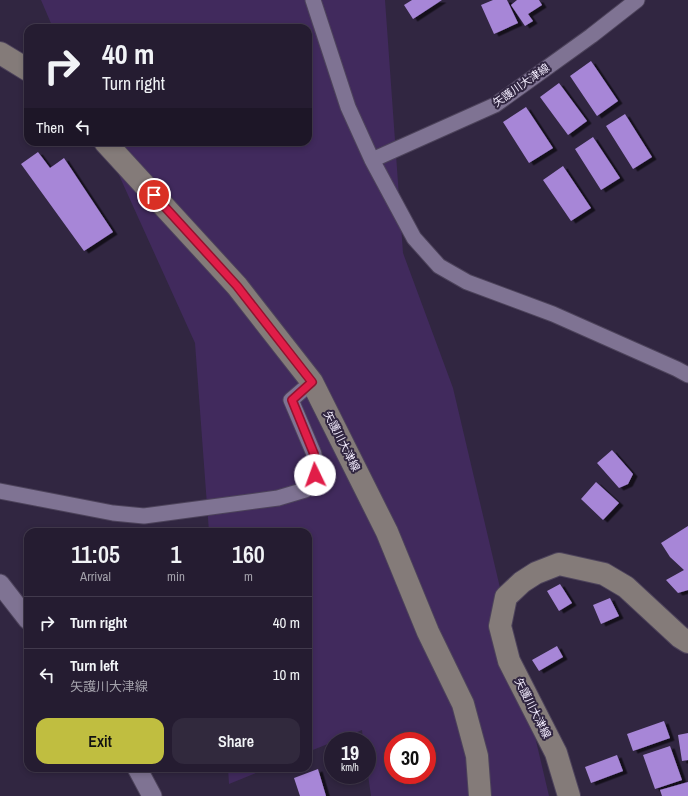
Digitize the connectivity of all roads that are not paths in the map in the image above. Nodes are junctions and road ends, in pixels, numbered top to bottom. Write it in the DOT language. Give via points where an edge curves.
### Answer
graph roads {
  1 [pos="313,0"];
  2 [pos="636,0"];
  3 [pos="0,53"];
  4 [pos="24,68"];
  5 [pos="109,146"];
  6 [pos="372,160"];
  7 [pos="688,375"];
  8 [pos="312,382"];
  9 [pos="0,491"];
  10 [pos="0,584"];
  11 [pos="24,615"];
  12 [pos="688,642"];
  13 [pos="139,772"];
  14 [pos="152,796"];
  15 [pos="480,796"];
  16 [pos="569,796"];
  1 -- 6 [label="street" via="348,107"];
  2 -- 6 [label="street, 矢護川大津線" via="591,36 494,105"];
  3 -- 4 [label="main road"];
  5 -- 8 [label="main road, 矢護川大津線" via="237,286"];
  6 -- 7 [label="street" via="414,238 439,266 466,282 553,314"];
  8 -- 9 [label="street" via="292,400 314,454 315,475 305,490 278,498 144,516 113,513"];
  8 -- 15 [label="main road, 矢護川大津線" via="387,532 428,632 463,704 477,756"];
  10 -- 11 [label="street"];
  12 -- 16 [label="main road, 矢護川大津線" via="626,587 604,574 559,564 536,573 506,597 500,626 508,661 556,753"];
  13 -- 14 [label="street"];
}
